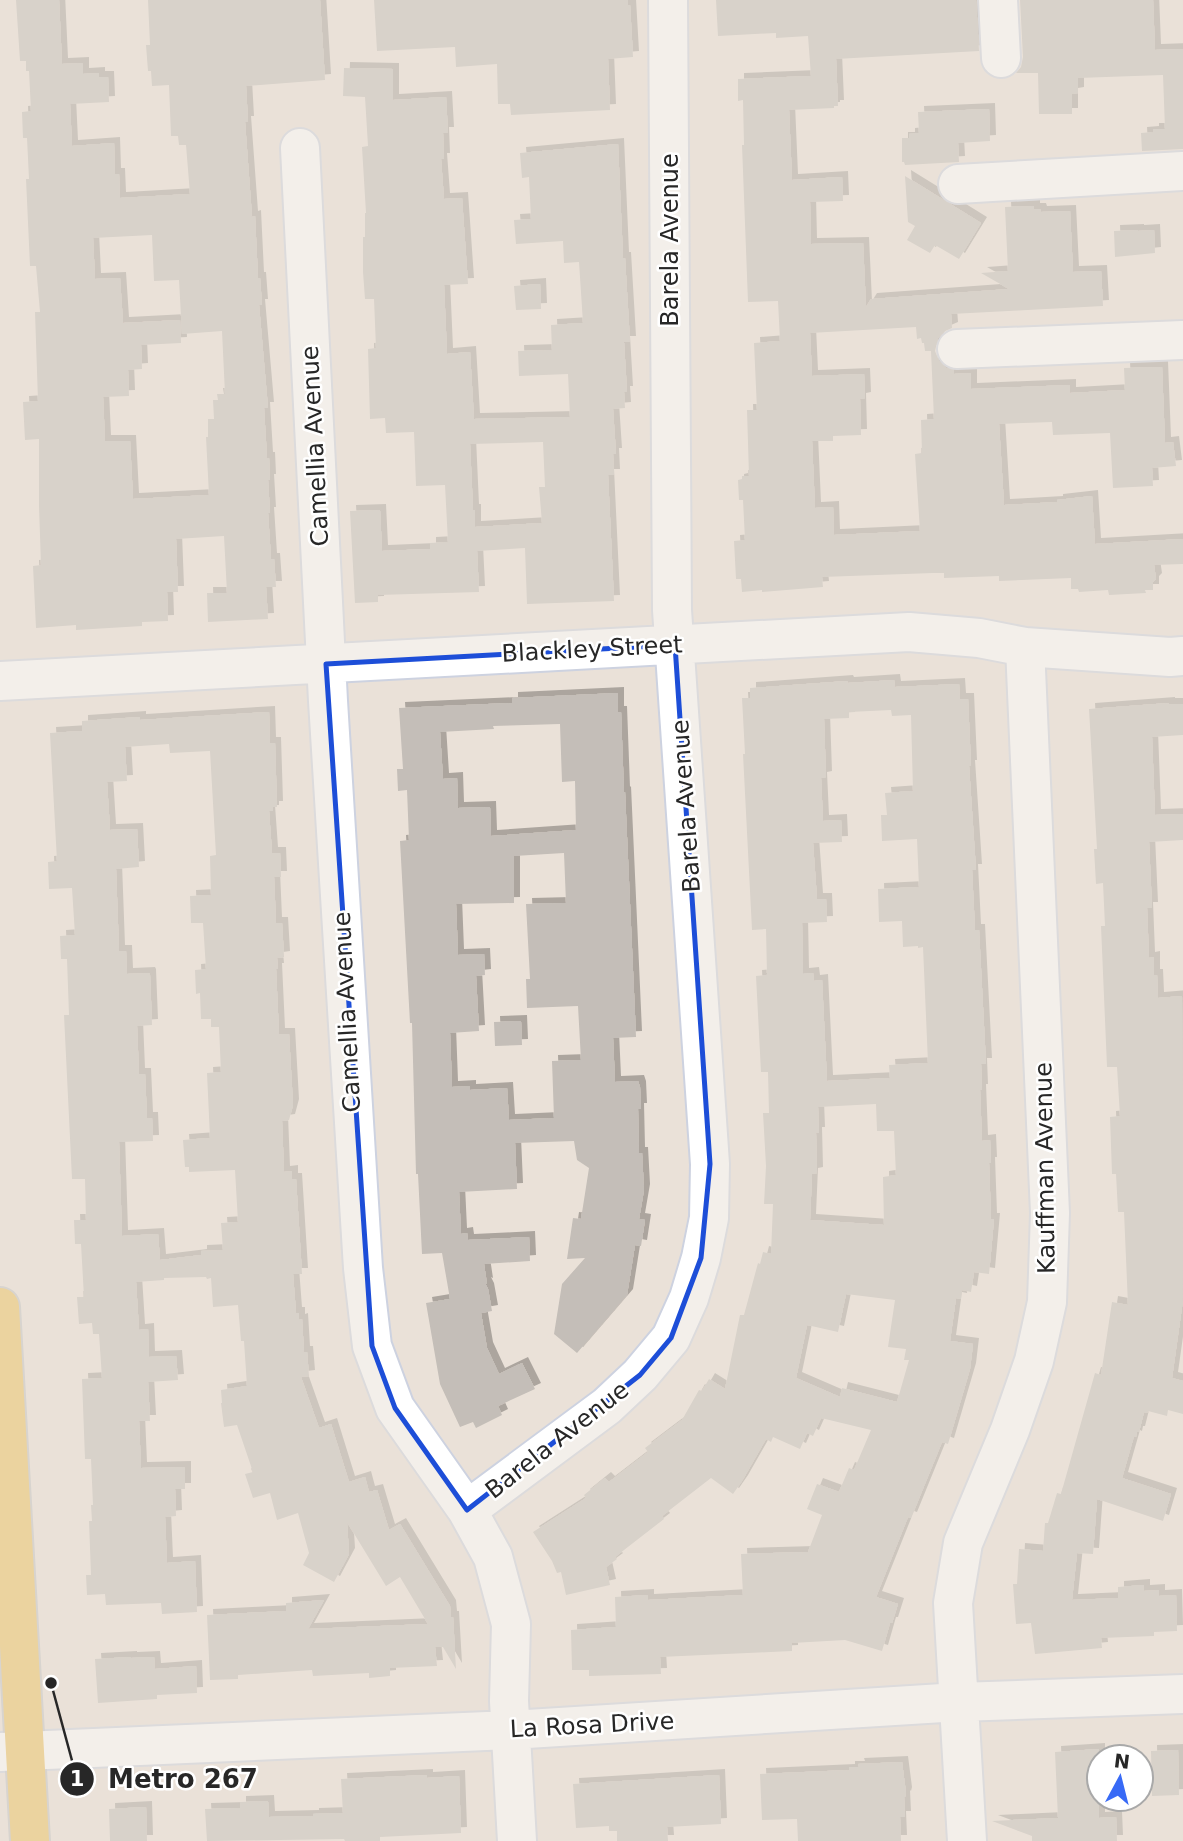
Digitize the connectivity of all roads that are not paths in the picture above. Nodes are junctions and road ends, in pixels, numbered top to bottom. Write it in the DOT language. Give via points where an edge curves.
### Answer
graph roads {
  1 [pos="668,0"];
  2 [pos="998,0"];
  3 [pos="1001,58"];
  4 [pos="300,148"];
  5 [pos="1183,171"];
  6 [pos="958,184"];
  7 [pos="1183,340"];
  8 [pos="957,349"];
  9 [pos="675,645"];
  10 [pos="1025,647"];
  11 [pos="1183,656"];
  12 [pos="326,664"];
  13 [pos="0,681"];
  14 [pos="0,1307"];
  15 [pos="467,1510"];
  16 [pos="1183,1694"];
  17 [pos="959,1702"];
  18 [pos="511,1730"];
  19 [pos="13,1751"];
  20 [pos="30,1841"];
  21 [pos="517,1841"];
  22 [pos="967,1841"];
  1 -- 9 [label="street, Barela Avenue"];
  2 -- 3 [label="street"];
  4 -- 12 [label="street, Camellia Avenue"];
  5 -- 6 [label="street"];
  7 -- 8 [label="street"];
  9 -- 10 [label="street, Blackley Street" via="909,632"];
  9 -- 12 [label="street, Blackley Street"];
  9 -- 15 [label="street, Barela Avenue" via="710,1164 709,1218 701,1258 671,1338 640,1374 607,1406"];
  10 -- 11 [label="street, Blackley Street"];
  10 -- 17 [label="street, Kauffman Avenue" via="1051,1213 1046,1301 1034,1361 963,1543 953,1603"];
  12 -- 13 [label="street, Blackley Street"];
  12 -- 15 [label="street, Camellia Avenue" via="363,1268 372,1346 395,1408"];
  14 -- 19 [label="main road"];
  15 -- 18 [label="street, Camellia Avenue" via="494,1558 511,1624"];
  16 -- 17 [label="street, La Rosa Drive"];
  17 -- 18 [label="street, La Rosa Drive"];
  17 -- 22 [label="street, Kauffman Avenue"];
  18 -- 19 [label="street, La Rosa Drive"];
  18 -- 21 [label="street, Camellia Avenue"];
  19 -- 20 [label="main road"];
}
